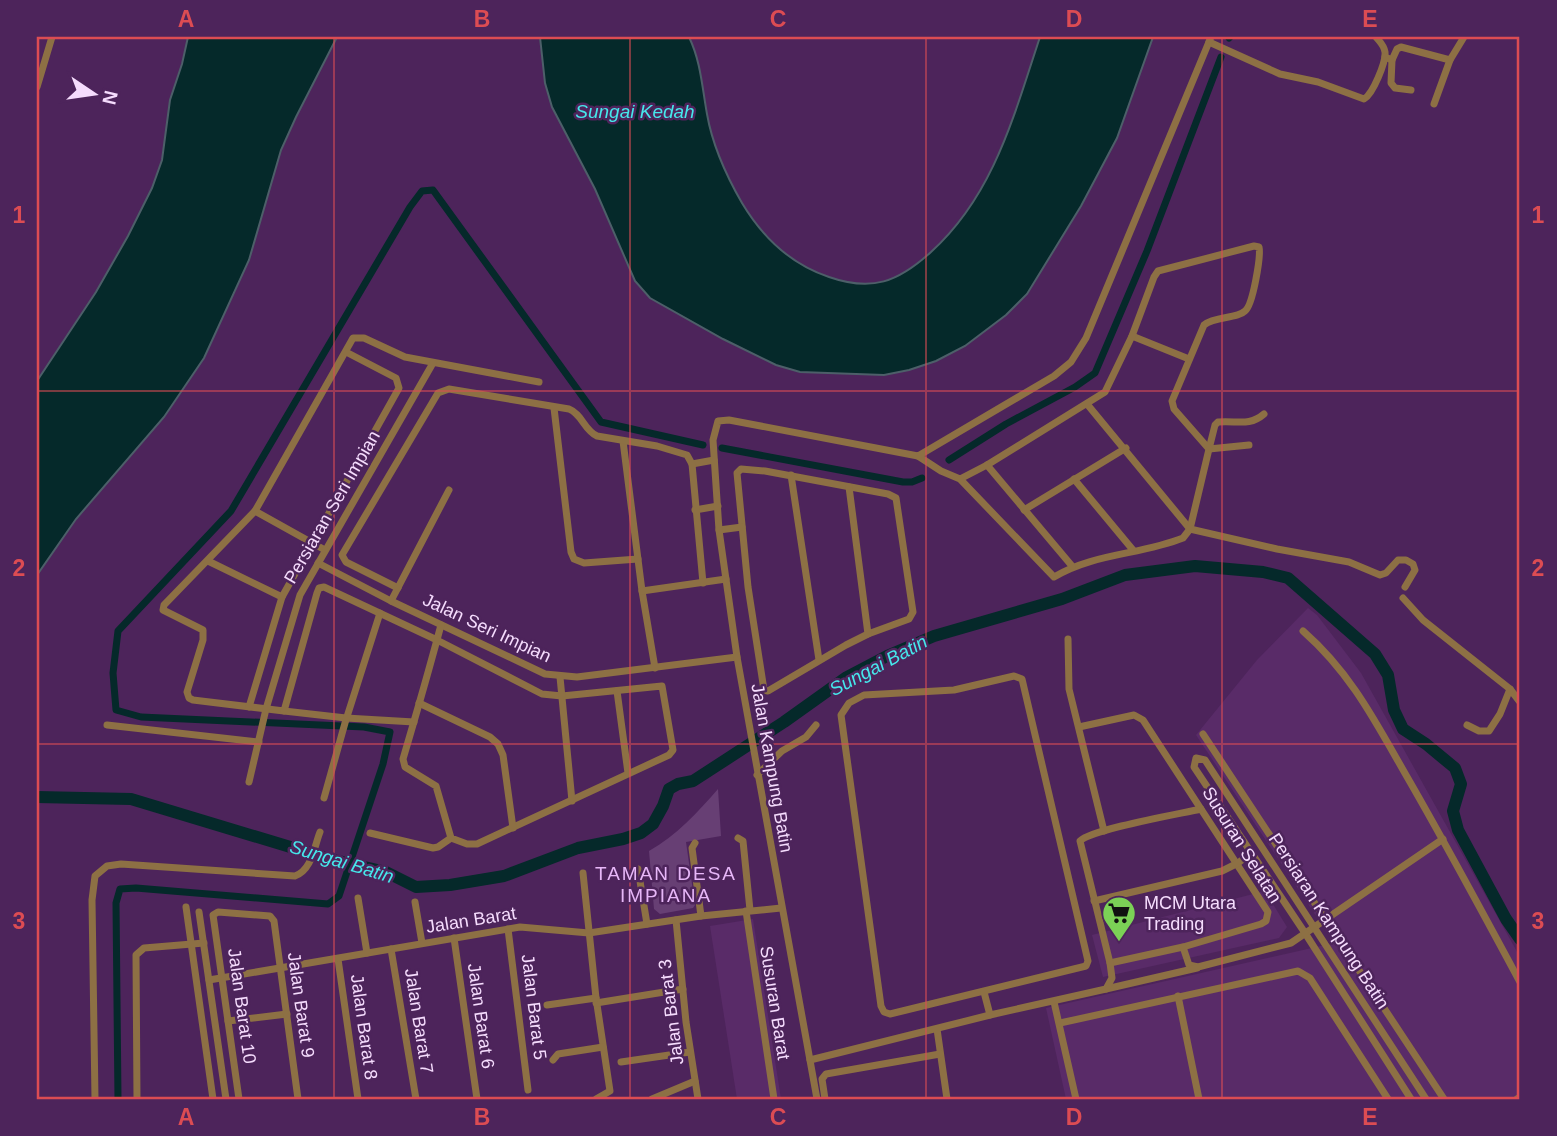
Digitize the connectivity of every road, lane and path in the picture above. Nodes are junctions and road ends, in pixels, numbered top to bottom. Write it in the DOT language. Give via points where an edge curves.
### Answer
graph roads {
  1 [pos="52,37"];
  2 [pos="1376,37"];
  3 [pos="1464,37"];
  4 [pos="1210,40"];
  5 [pos="1389,59"];
  6 [pos="1450,60"];
  7 [pos="37,87"];
  8 [pos="1411,90"];
  9 [pos="1434,104"];
  10 [pos="1132,336"];
  11 [pos="345,352"];
  12 [pos="1189,359"];
  13 [pos="433,363"];
  14 [pos="539,382"];
  15 [pos="1087,404"];
  16 [pos="555,408"];
  17 [pos="1264,414"];
  18 [pos="622,441"];
  19 [pos="1248,445"];
  20 [pos="1126,448"];
  21 [pos="1209,449"];
  22 [pos="918,456"];
  23 [pos="714,460"];
  24 [pos="692,464"];
  25 [pos="987,465"];
  26 [pos="791,475"];
  27 [pos="960,479"];
  28 [pos="1074,479"];
  29 [pos="849,487"];
  30 [pos="449,490"];
  31 [pos="718,506"];
  32 [pos="695,510"];
  33 [pos="1024,510"];
  34 [pos="255,511"];
  35 [pos="742,527"];
  36 [pos="1190,529"];
  37 [pos="719,530"];
  38 [pos="312,543"];
  39 [pos="325,550"];
  40 [pos="1133,551"];
  41 [pos="638,559"];
  42 [pos="208,561"];
  43 [pos="318,563"];
  44 [pos="1072,566"];
  45 [pos="726,579"];
  46 [pos="703,583"];
  47 [pos="1405,587"];
  48 [pos="398,588"];
  49 [pos="642,592"];
  50 [pos="282,597"];
  51 [pos="1402,598"];
  52 [pos="391,601"];
  53 [pos="380,613"];
  54 [pos="441,625"];
  55 [pos="1303,631"];
  56 [pos="868,634"];
  57 [pos="1068,639"];
  58 [pos="437,640"];
  59 [pos="737,657"];
  60 [pos="818,660"];
  61 [pos="655,668"];
  62 [pos="560,677"];
  63 [pos="1510,689"];
  64 [pos="617,691"];
  65 [pos="562,696"];
  66 [pos="1520,702"];
  67 [pos="419,703"];
  68 [pos="249,707"];
  69 [pos="284,710"];
  70 [pos="265,712"];
  71 [pos="345,721"];
  72 [pos="414,722"];
  73 [pos="107,725"];
  74 [pos="816,725"];
  75 [pos="1467,725"];
  76 [pos="1079,727"];
  77 [pos="1203,734"];
  78 [pos="259,742"];
  79 [pos="628,773"];
  80 [pos="757,775"];
  81 [pos="249,782"];
  82 [pos="324,798"];
  83 [pos="572,801"];
  84 [pos="1201,809"];
  85 [pos="513,828"];
  86 [pos="1104,831"];
  87 [pos="320,832"];
  88 [pos="370,833"];
  89 [pos="452,838"];
  90 [pos="738,838"];
  91 [pos="1443,839"];
  92 [pos="695,843"];
  93 [pos="1251,853"];
  94 [pos="1238,863"];
  95 [pos="638,869"];
  96 [pos="583,873"];
  97 [pos="358,898"];
  98 [pos="1094,901"];
  99 [pos="415,902"];
  100 [pos="186,907"];
  101 [pos="781,908"];
  102 [pos="748,911"];
  103 [pos="199,912"];
  104 [pos="270,916"];
  105 [pos="701,916"];
  106 [pos="1325,919"];
  107 [pos="676,920"];
  108 [pos="647,924"];
  109 [pos="1315,927"];
  110 [pos="508,929"];
  111 [pos="589,933"];
  112 [pos="1305,933"];
  113 [pos="454,938"];
  114 [pos="204,943"];
  115 [pos="422,943"];
  116 [pos="191,945"];
  117 [pos="1183,947"];
  118 [pos="391,948"];
  119 [pos="367,953"];
  120 [pos="338,959"];
  121 [pos="1110,963"];
  122 [pos="1198,967"];
  123 [pos="281,969"];
  124 [pos="222,978"];
  125 [pos="209,980"];
  126 [pos="1520,982"];
  127 [pos="683,989"];
  128 [pos="1106,989"];
  129 [pos="984,992"];
  130 [pos="1178,996"];
  131 [pos="596,1000"];
  132 [pos="1054,1002"];
  133 [pos="547,1004"];
  134 [pos="287,1014"];
  135 [pos="990,1015"];
  136 [pos="228,1021"];
  137 [pos="1059,1023"];
  138 [pos="937,1029"];
  139 [pos="603,1047"];
  140 [pos="690,1052"];
  141 [pos="940,1054"];
  142 [pos="553,1060"];
  143 [pos="810,1060"];
  144 [pos="621,1062"];
  145 [pos="695,1081"];
  146 [pos="528,1090"];
  147 [pos="611,1095"];
  148 [pos="95,1099"];
  149 [pos="137,1099"];
  150 [pos="213,1099"];
  151 [pos="226,1099"];
  152 [pos="239,1099"];
  153 [pos="298,1099"];
  154 [pos="358,1099"];
  155 [pos="416,1099"];
  156 [pos="477,1099"];
  157 [pos="596,1099"];
  158 [pos="652,1099"];
  159 [pos="698,1099"];
  160 [pos="774,1099"];
  161 [pos="817,1099"];
  162 [pos="825,1099"];
  163 [pos="947,1099"];
  164 [pos="1076,1099"];
  165 [pos="1199,1099"];
  166 [pos="1388,1099"];
  167 [pos="1411,1099"];
  168 [pos="1426,1099"];
  169 [pos="1444,1099"];
  1 -- 7 [label="street"];
  2 -- 5 [label="street"];
  3 -- 6 [label="street"];
  4 -- 5 [label="street" via="1280,74 1364,99 1372,93"];
  4 -- 22 [label="street" via="1079,351 1054,376"];
  5 -- 6 [label="street" via="1401,47"];
  5 -- 8 [label="street" via="1392,86"];
  6 -- 9 [label="street"];
  10 -- 12 [label="street"];
  10 -- 12 [label="street" via="1158,271 1254,246 1261,249 1245,311 1208,321"];
  10 -- 15 [label="street" via="1105,392"];
  11 -- 13 [label="street" via="359,336 398,355"];
  11 -- 34 [label="street"];
  11 -- 38 [label="street" via="396,378 399,384"];
  12 -- 21 [label="street" via="1172,405"];
  13 -- 14 [label="street"];
  13 -- 39 [label="street, Persiaran Seri Impian"];
  15 -- 20 [label="street"];
  15 -- 25 [label="street"];
  16 -- 18 [label="street" via="573,411 592,434"];
  16 -- 41 [label="street" via="574,559 584,563"];
  16 -- 48 [label="street" via="449,389 438,393 342,555 346,562"];
  17 -- 21 [label="street" via="1242,424 1218,422"];
  18 -- 24 [label="street" via="683,453"];
  18 -- 41 [label="street"];
  19 -- 21 [label="street"];
  20 -- 28 [label="street"];
  20 -- 36 [label="street"];
  21 -- 36 [label="street"];
  22 -- 23 [label="street, Jalan Kampung Batin" via="723,420 715,424"];
  22 -- 27 [label="street"];
  23 -- 24 [label="street"];
  23 -- 31 [label="street, Jalan Kampung Batin"];
  24 -- 32 [label="street"];
  25 -- 27 [label="street"];
  25 -- 33 [label="street"];
  26 -- 29 [label="street"];
  26 -- 35 [label="street" via="738,470"];
  26 -- 60 [label="street"];
  27 -- 44 [label="street" via="1054,577"];
  28 -- 33 [label="street"];
  28 -- 40 [label="street"];
  29 -- 56 [label="street"];
  29 -- 56 [label="street" via="896,498 913,612 909,619"];
  30 -- 48 [label="street"];
  31 -- 32 [label="street"];
  31 -- 37 [label="street, Jalan Kampung Batin"];
  32 -- 46 [label="street"];
  33 -- 44 [label="street"];
  34 -- 38 [label="street"];
  34 -- 42 [label="street"];
  35 -- 37 [label="street"];
  35 -- 60 [label="street" via="765,690"];
  36 -- 40 [label="street" via="1178,540"];
  36 -- 47 [label="street" via="1349,562 1380,575 1406,559 1415,566"];
  37 -- 45 [label="street, Jalan Kampung Batin"];
  38 -- 39 [label="street"];
  38 -- 50 [label="street"];
  39 -- 43 [label="street, Persiaran Seri Impian"];
  40 -- 44 [label="street"];
  41 -- 49 [label="street"];
  42 -- 50 [label="street"];
  42 -- 68 [label="street" via="163,607 203,630 187,695 193,700"];
  43 -- 52 [label="street, Jalan Seri Impian"];
  43 -- 70 [label="street, Persiaran Seri Impian" via="297,603"];
  45 -- 46 [label="street"];
  45 -- 59 [label="street, Jalan Kampung Batin"];
  46 -- 49 [label="street"];
  48 -- 52 [label="street"];
  49 -- 61 [label="street"];
  50 -- 68 [label="street"];
  51 -- 63 [label="street"];
  52 -- 54 [label="street, Jalan Seri Impian"];
  53 -- 58 [label="street"];
  53 -- 69 [label="street" via="330,588 319,589"];
  53 -- 71 [label="street"];
  54 -- 58 [label="street"];
  54 -- 62 [label="street, Jalan Seri Impian" via="535,671"];
  55 -- 91 [label="street" via="1360,695"];
  56 -- 60 [label="street"];
  57 -- 76 [label="street" via="1069,689"];
  58 -- 65 [label="street" via="542,694"];
  58 -- 67 [label="street"];
  59 -- 61 [label="street, Jalan Seri Impian"];
  59 -- 80 [label="street, Jalan Kampung Batin"];
  61 -- 62 [label="street, Jalan Seri Impian"];
  62 -- 65 [label="street"];
  63 -- 66 [label="street"];
  63 -- 75 [label="street" via="1489,731 1479,732"];
  64 -- 65 [label="street"];
  64 -- 79 [label="street"];
  64 -- 79 [label="street" via="664,687 674,750"];
  65 -- 83 [label="street"];
  67 -- 72 [label="street"];
  67 -- 85 [label="street" via="498,744"];
  68 -- 70 [label="street"];
  69 -- 70 [label="street"];
  69 -- 71 [label="street"];
  70 -- 78 [label="street, Persiaran Seri Impian"];
  71 -- 72 [label="street"];
  71 -- 82 [label="street"];
  72 -- 89 [label="street" via="403,764 436,786"];
  73 -- 78 [label="street"];
  74 -- 80 [label="street"];
  76 -- 84 [label="street, Susuran Selatan" via="1134,715 1143,720"];
  76 -- 86 [label="street"];
  77 -- 106 [label="street"];
  78 -- 81 [label="street, Persiaran Seri Impian"];
  79 -- 83 [label="street"];
  80 -- 101 [label="street, Jalan Kampung Batin"];
  83 -- 85 [label="street"];
  84 -- 86 [label="street"];
  84 -- 94 [label="street, Susuran Selatan"];
  85 -- 89 [label="street" via="477,844"];
  86 -- 98 [label="street" via="1080,841"];
  87 -- 148 [label="street" via="304,872 290,877 121,864 107,866 95,876"];
  88 -- 89 [label="street" via="433,848"];
  90 -- 102 [label="street, Susuran Barat" via="743,841"];
  91 -- 106 [label="street"];
  91 -- 126 [label="street"];
  92 -- 105 [label="street" via="691,848"];
  93 -- 94 [label="street"];
  93 -- 109 [label="street, Persiaran Kampung Batin" via="1194,767 1196,758 1205,760"];
  93 -- 112 [label="street, Persiaran Kampung Batin"];
  94 -- 98 [label="street"];
  94 -- 117 [label="street, Susuran Selatan" via="1268,912 1266,921"];
  95 -- 108 [label="street"];
  96 -- 111 [label="street"];
  97 -- 119 [label="street"];
  98 -- 121 [label="street"];
  99 -- 115 [label="street"];
  100 -- 116 [label="street"];
  101 -- 102 [label="street, Jalan Barat"];
  101 -- 143 [label="street, Jalan Kampung Batin"];
  102 -- 105 [label="street, Jalan Barat"];
  102 -- 160 [label="street, Susuran Barat"];
  103 -- 114 [label="street"];
  104 -- 123 [label="street, Jalan Barat 9"];
  104 -- 124 [label="street, Jalan Barat 10" via="214,913"];
  105 -- 107 [label="street, Jalan Barat"];
  106 -- 109 [label="street"];
  106 -- 169 [label="street"];
  107 -- 108 [label="street, Jalan Barat"];
  107 -- 127 [label="street, Jalan Barat 3"];
  108 -- 111 [label="street, Jalan Barat"];
  109 -- 112 [label="street"];
  109 -- 168 [label="street, Persiaran Kampung Batin"];
  110 -- 111 [label="street, Jalan Barat"];
  110 -- 113 [label="street, Jalan Barat"];
  110 -- 146 [label="street, Jalan Barat 5"];
  111 -- 131 [label="street"];
  112 -- 122 [label="street" via="1279,948"];
  112 -- 167 [label="street, Persiaran Kampung Batin"];
  113 -- 115 [label="street, Jalan Barat"];
  113 -- 156 [label="street, Jalan Barat 6"];
  114 -- 116 [label="street"];
  114 -- 125 [label="street"];
  115 -- 118 [label="street, Jalan Barat"];
  116 -- 149 [label="street" via="144,948 136,955"];
  116 -- 150 [label="street"];
  117 -- 121 [label="street, Susuran Selatan"];
  117 -- 122 [label="street" via="1189,965"];
  118 -- 119 [label="street, Jalan Barat"];
  118 -- 155 [label="street, Jalan Barat 7"];
  119 -- 120 [label="street, Jalan Barat"];
  120 -- 123 [label="street, Jalan Barat"];
  120 -- 154 [label="street, Jalan Barat 8"];
  121 -- 128 [label="street" via="1112,978"];
  122 -- 128 [label="street"];
  123 -- 124 [label="street, Jalan Barat"];
  123 -- 134 [label="street, Jalan Barat 9"];
  124 -- 125 [label="street, Jalan Barat"];
  124 -- 136 [label="street, Jalan Barat 10"];
  125 -- 151 [label="street"];
  127 -- 131 [label="street"];
  127 -- 140 [label="street, Jalan Barat 3"];
  128 -- 132 [label="street"];
  129 -- 129 [label="street" via="890,1014 881,1006 840,721 844,709 864,695 954,690 1014,676 1022,679 1089,957 1086,966"];
  129 -- 135 [label="street"];
  130 -- 137 [label="street"];
  130 -- 165 [label="street"];
  130 -- 166 [label="street" via="1293,971 1304,973"];
  131 -- 133 [label="street"];
  131 -- 139 [label="street"];
  132 -- 135 [label="street"];
  132 -- 137 [label="street"];
  134 -- 136 [label="street"];
  134 -- 153 [label="street, Jalan Barat 9"];
  135 -- 138 [label="street"];
  136 -- 152 [label="street, Jalan Barat 10"];
  137 -- 164 [label="street"];
  138 -- 141 [label="street"];
  138 -- 143 [label="street"];
  139 -- 142 [label="street" via="558,1055"];
  139 -- 147 [label="street"];
  140 -- 144 [label="street"];
  140 -- 145 [label="street, Jalan Barat 3"];
  141 -- 162 [label="street" via="826,1074 822,1079"];
  141 -- 163 [label="street"];
  143 -- 161 [label="street, Jalan Kampung Batin"];
  145 -- 158 [label="street"];
  145 -- 159 [label="street, Jalan Barat 3"];
  147 -- 157 [label="street"];
}
